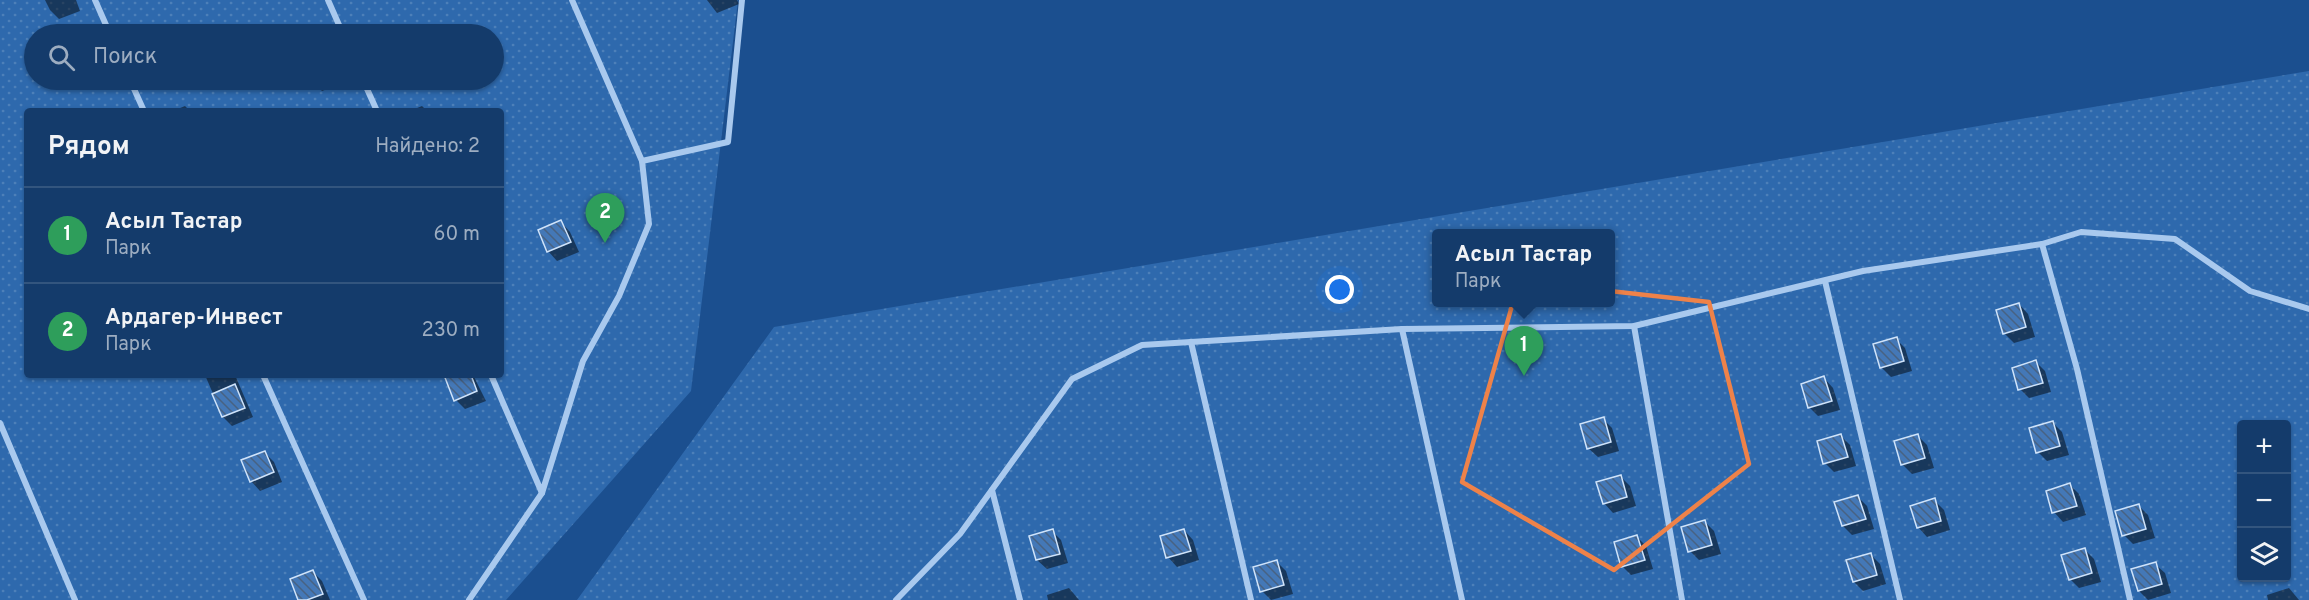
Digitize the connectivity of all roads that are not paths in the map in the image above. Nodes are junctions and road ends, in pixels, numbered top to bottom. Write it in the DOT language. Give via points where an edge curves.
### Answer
graph roads {
  1 [pos="94,0"];
  2 [pos="328,0"];
  3 [pos="572,0"];
  4 [pos="742,0"];
  5 [pos="105,24"];
  6 [pos="339,24"];
  7 [pos="135,90"];
  8 [pos="368,90"];
  9 [pos="143,108"];
  10 [pos="376,108"];
  11 [pos="642,161"];
  12 [pos="2042,244"];
  13 [pos="1825,281"];
  14 [pos="2309,309"];
  15 [pos="1634,326"];
  16 [pos="1402,329"];
  17 [pos="1191,342"];
  18 [pos="264,378"];
  19 [pos="492,378"];
  20 [pos="0,423"];
  21 [pos="992,490"];
  22 [pos="542,493"];
  23 [pos="75,600"];
  24 [pos="364,600"];
  25 [pos="469,600"];
  26 [pos="896,600"];
  27 [pos="1020,600"];
  28 [pos="1251,600"];
  29 [pos="1462,600"];
  30 [pos="1682,600"];
  31 [pos="1900,600"];
  32 [pos="2130,600"];
  1 -- 5 [label="street"];
  2 -- 6 [label="street"];
  3 -- 11 [label="street"];
  4 -- 11 [label="street" via="728,142"];
  7 -- 9 [label="street"];
  8 -- 10 [label="street"];
  11 -- 22 [label="street" via="649,224 619,296 583,361"];
  12 -- 13 [label="street" via="1863,271"];
  12 -- 14 [label="street" via="2081,232 2175,239 2250,291"];
  12 -- 32 [label="street" via="2077,369"];
  13 -- 15 [label="street"];
  13 -- 31 [label="street"];
  15 -- 16 [label="street"];
  15 -- 30 [label="street"];
  16 -- 17 [label="street"];
  16 -- 29 [label="street"];
  17 -- 21 [label="street" via="1142,345 1072,379"];
  17 -- 28 [label="street"];
  18 -- 24 [label="street"];
  19 -- 22 [label="street"];
  20 -- 23 [label="street"];
  21 -- 26 [label="street" via="960,534"];
  21 -- 27 [label="street"];
  22 -- 25 [label="street"];
}
